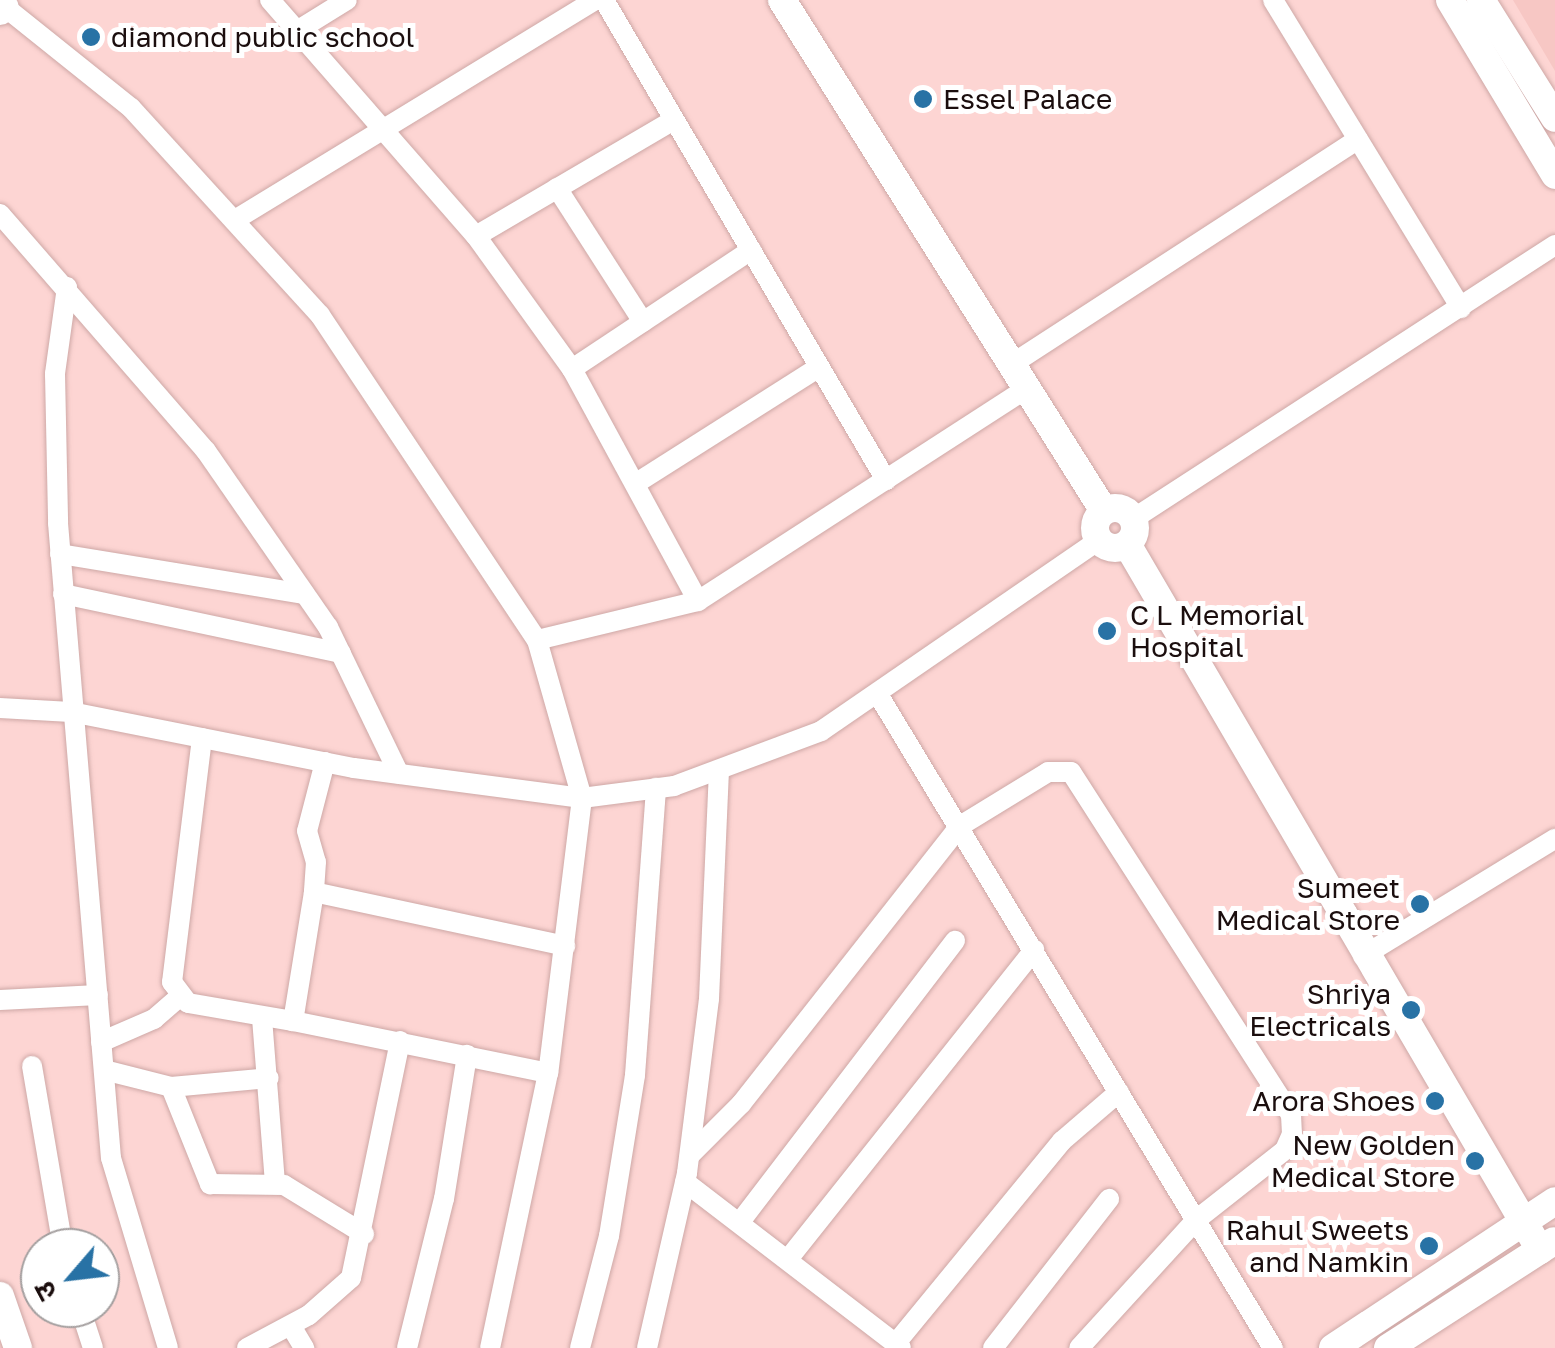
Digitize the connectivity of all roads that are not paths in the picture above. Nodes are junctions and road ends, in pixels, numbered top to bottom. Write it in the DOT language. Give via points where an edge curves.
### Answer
graph roads {
  1 [pos="270,0"];
  2 [pos="347,0"];
  3 [pos="595,0"];
  4 [pos="604,0"];
  5 [pos="782,0"];
  6 [pos="1273,0"];
  7 [pos="1450,0"];
  8 [pos="1481,0"];
  9 [pos="5,5"];
  10 [pos="300,29"];
  11 [pos="1555,118"];
  12 [pos="674,120"];
  13 [pos="385,128"];
  14 [pos="1358,139"];
  15 [pos="1555,175"];
  16 [pos="557,188"];
  17 [pos="0,214"];
  18 [pos="238,218"];
  19 [pos="476,236"];
  20 [pos="1555,246"];
  21 [pos="751,250"];
  22 [pos="67,286"];
  23 [pos="1461,308"];
  24 [pos="643,322"];
  25 [pos="819,366"];
  26 [pos="572,369"];
  27 [pos="1017,378"];
  28 [pos="886,480"];
  29 [pos="638,482"];
  30 [pos="1104,511"];
  31 [pos="1130,532"];
  32 [pos="1099,540"];
  33 [pos="60,554"];
  34 [pos="63,594"];
  35 [pos="305,594"];
  36 [pos="698,601"];
  37 [pos="537,640"];
  38 [pos="341,653"];
  39 [pos="878,696"];
  40 [pos="0,708"];
  41 [pos="71,712"];
  42 [pos="202,738"];
  43 [pos="325,762"];
  44 [pos="718,770"];
  45 [pos="399,774"];
  46 [pos="656,788"];
  47 [pos="582,798"];
  48 [pos="960,826"];
  49 [pos="1555,839"];
  50 [pos="314,892"];
  51 [pos="955,940"];
  52 [pos="565,946"];
  53 [pos="1034,950"];
  54 [pos="1364,956"];
  55 [pos="98,995"];
  56 [pos="178,998"];
  57 [pos="0,1000"];
  58 [pos="262,1018"];
  59 [pos="294,1021"];
  60 [pos="400,1041"];
  61 [pos="101,1042"];
  62 [pos="467,1055"];
  63 [pos="32,1066"];
  64 [pos="104,1070"];
  65 [pos="548,1073"];
  66 [pos="269,1078"];
  67 [pos="171,1087"];
  68 [pos="1119,1092"];
  69 [pos="690,1155"];
  70 [pos="275,1182"];
  71 [pos="685,1182"];
  72 [pos="1109,1199"];
  73 [pos="1555,1200"];
  74 [pos="1196,1220"];
  75 [pos="740,1222"];
  76 [pos="1522,1223"];
  77 [pos="60,1228"];
  78 [pos="364,1234"];
  79 [pos="1548,1245"];
  80 [pos="789,1258"];
  81 [pos="0,1296"];
  82 [pos="291,1326"];
  83 [pos="898,1346"];
  84 [pos="18,1348"];
  85 [pos="168,1348"];
  86 [pos="248,1348"];
  87 [pos="304,1348"];
  88 [pos="406,1348"];
  89 [pos="490,1348"];
  90 [pos="580,1348"];
  91 [pos="647,1348"];
  92 [pos="993,1348"];
  93 [pos="1079,1348"];
  94 [pos="1273,1348"];
  95 [pos="1333,1348"];
  96 [pos="1388,1348"];
  1 -- 10 [label="street"];
  2 -- 10 [label="street"];
  3 -- 13 [label="street"];
  4 -- 12 [label="street"];
  5 -- 27 [label="street"];
  6 -- 14 [label="street"];
  7 -- 15 [label="street"];
  8 -- 11 [label="street"];
  9 -- 18 [label="street" via="131,108"];
  10 -- 13 [label="street"];
  12 -- 16 [label="street"];
  12 -- 21 [label="street"];
  13 -- 18 [label="street"];
  13 -- 19 [label="street"];
  14 -- 23 [label="street"];
  14 -- 27 [label="street"];
  16 -- 19 [label="street"];
  16 -- 24 [label="street"];
  17 -- 22 [label="street"];
  18 -- 37 [label="street" via="320,315"];
  19 -- 26 [label="street"];
  20 -- 23 [label="street"];
  21 -- 24 [label="street"];
  21 -- 25 [label="street"];
  22 -- 33 [label="street" via="55,374"];
  22 -- 35 [label="street" via="206,451"];
  23 -- 31 [label="street"];
  24 -- 26 [label="street"];
  25 -- 28 [label="street"];
  25 -- 29 [label="street"];
  26 -- 29 [label="street"];
  27 -- 28 [label="street"];
  27 -- 30 [label="street"];
  28 -- 36 [label="street"];
  29 -- 36 [label="street"];
  30 -- 31 [label="street" via="1117,508"];
  30 -- 32 [label="street" via="1094,528"];
  31 -- 32 [label="street" via="1115,548"];
  31 -- 54 [label="street"];
  32 -- 39 [label="street"];
  33 -- 34 [label="street"];
  33 -- 35 [label="street"];
  34 -- 38 [label="street"];
  34 -- 41 [label="street"];
  35 -- 38 [label="street"];
  36 -- 37 [label="street"];
  37 -- 47 [label="street"];
  38 -- 45 [label="street"];
  39 -- 44 [label="street" via="821,731"];
  39 -- 48 [label="street"];
  40 -- 41 [label="street"];
  41 -- 42 [label="street"];
  41 -- 55 [label="street"];
  42 -- 43 [label="street"];
  42 -- 56 [label="street" via="174,930 172,982"];
  43 -- 45 [label="street"];
  43 -- 50 [label="street" via="307,831 316,862"];
  44 -- 46 [label="street"];
  44 -- 69 [label="street" via="710,979"];
  45 -- 47 [label="street"];
  46 -- 47 [label="street"];
  46 -- 90 [label="street" via="635,1074 609,1236"];
  47 -- 52 [label="street"];
  48 -- 53 [label="street"];
  48 -- 69 [label="street" via="741,1104"];
  48 -- 74 [label="street" via="1048,772 1071,772 1290,1115 1286,1150"];
  49 -- 54 [label="street"];
  50 -- 52 [label="street"];
  50 -- 59 [label="street"];
  51 -- 75 [label="street"];
  52 -- 65 [label="street"];
  53 -- 68 [label="street"];
  53 -- 80 [label="street"];
  54 -- 76 [label="street"];
  55 -- 57 [label="street"];
  55 -- 61 [label="street"];
  56 -- 58 [label="street"];
  56 -- 61 [label="street" via="154,1020"];
  58 -- 59 [label="street"];
  58 -- 66 [label="street"];
  59 -- 60 [label="street"];
  60 -- 62 [label="street"];
  60 -- 78 [label="street"];
  61 -- 64 [label="street"];
  62 -- 65 [label="street"];
  62 -- 88 [label="street" via="444,1199"];
  63 -- 77 [label="street"];
  64 -- 67 [label="street"];
  64 -- 85 [label="street" via="111,1158"];
  65 -- 89 [label="street"];
  66 -- 67 [label="street"];
  66 -- 70 [label="street"];
  67 -- 70 [label="street" via="206,1181 219,1188"];
  68 -- 74 [label="street"];
  68 -- 83 [label="street" via="1062,1140"];
  69 -- 71 [label="street"];
  70 -- 78 [label="street"];
  71 -- 75 [label="street"];
  71 -- 91 [label="street"];
  72 -- 92 [label="street"];
  73 -- 76 [label="street"];
  74 -- 93 [label="street"];
  74 -- 94 [label="street"];
  75 -- 80 [label="street"];
  76 -- 79 [label="street"];
  76 -- 95 [label="street"];
  78 -- 82 [label="street" via="346,1288"];
  79 -- 96 [label="street"];
  80 -- 83 [label="street"];
  81 -- 84 [label="street"];
  82 -- 86 [label="street"];
  82 -- 87 [label="street"];
}
